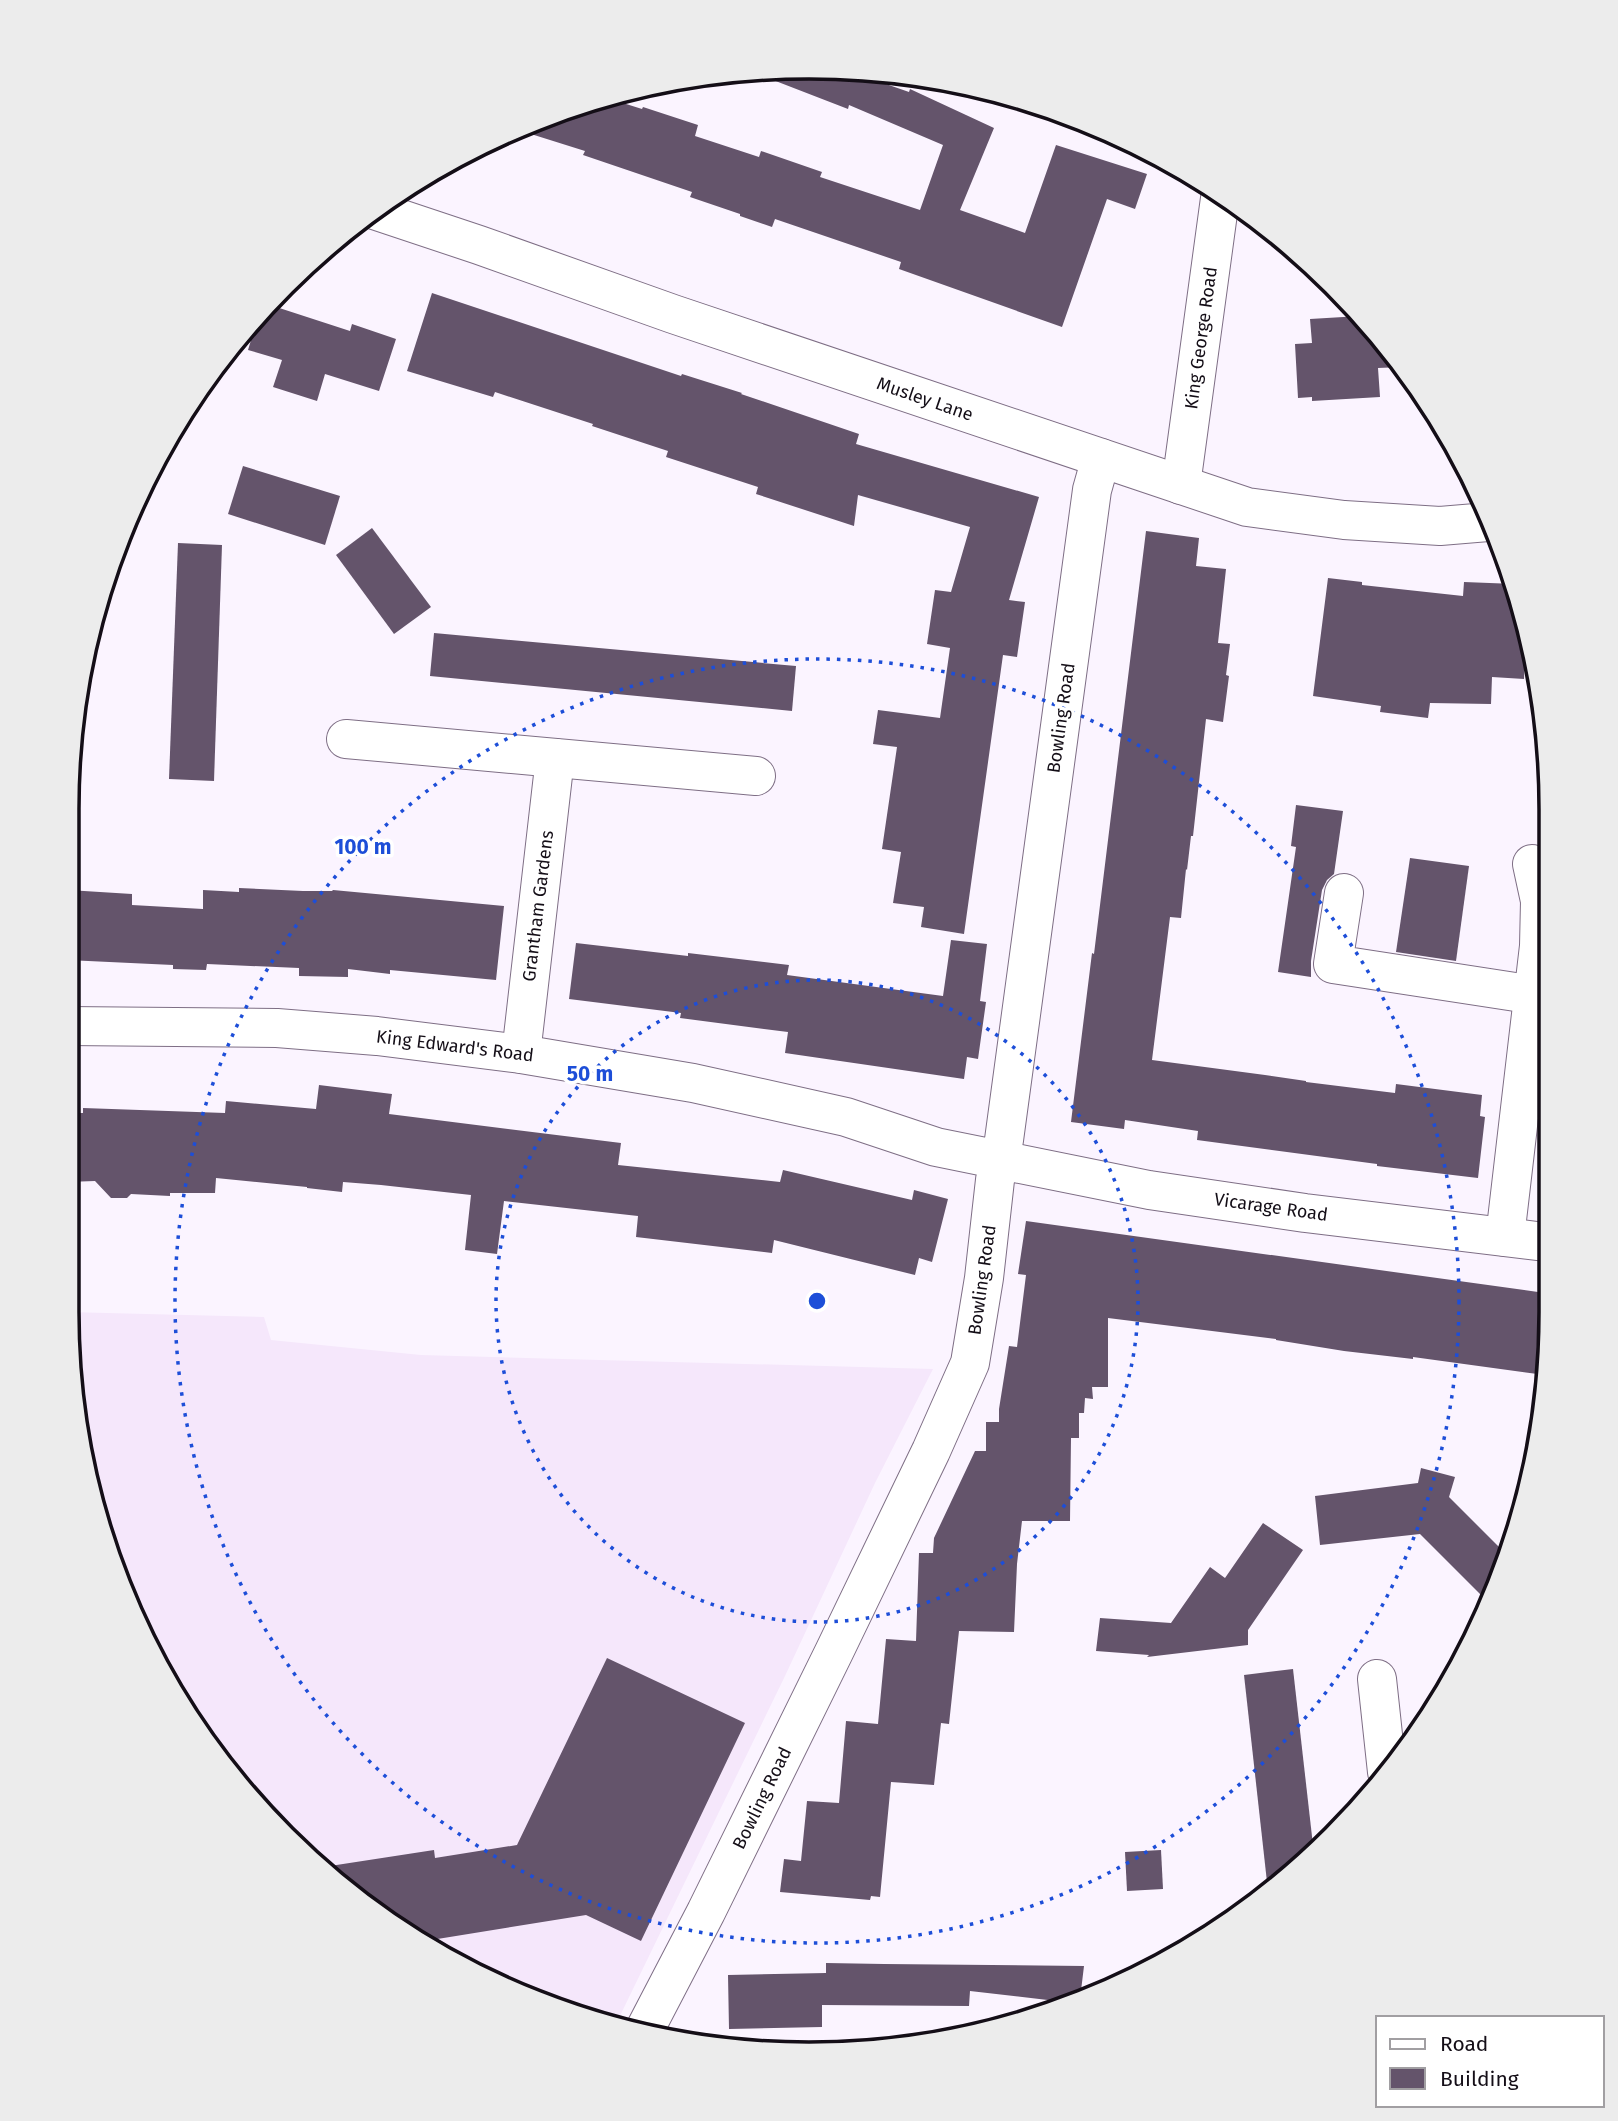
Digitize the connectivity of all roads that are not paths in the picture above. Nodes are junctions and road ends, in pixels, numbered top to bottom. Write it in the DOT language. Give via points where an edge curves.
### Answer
graph roads {
  1 [pos="1219,205"];
  2 [pos="386,214"];
  3 [pos="1101,458"];
  4 [pos="1181,485"];
  5 [pos="1481,523"];
  6 [pos="346,739"];
  7 [pos="555,758"];
  8 [pos="756,776"];
  9 [pos="1532,864"];
  10 [pos="1343,892"];
  11 [pos="1539,896"];
  12 [pos="1539,946"];
  13 [pos="1535,995"];
  14 [pos="79,1026"];
  15 [pos="521,1054"];
  16 [pos="1000,1160"];
  17 [pos="1505,1237"];
  18 [pos="1539,1241"];
  19 [pos="1377,1679"];
  20 [pos="1386,1760"];
  21 [pos="657,2026"];
  1 -- 4 [label="street, King George Road"];
  2 -- 3 [label="street, Musley Lane"];
  3 -- 4 [label="street, Musley Lane"];
  3 -- 16 [label="street, Bowling Road" via="1092,490"];
  4 -- 5 [label="street, Musley Lane" via="1247,507 1344,520 1440,526"];
  6 -- 7 [label="street"];
  7 -- 8 [label="street"];
  7 -- 15 [label="street, Grantham Gardens"];
  9 -- 11 [label="street"];
  10 -- 13 [label="street" via="1333,964"];
  12 -- 13 [label="street"];
  13 -- 17 [label="street"];
  14 -- 15 [label="street, King Edward's Road" via="277,1028"];
  15 -- 16 [label="street, King Edward's Road" via="693,1083 846,1117 936,1147"];
  16 -- 17 [label="street, Vicarage Road" via="1149,1190"];
  16 -- 21 [label="street, Bowling Road" via="970,1363 706,1912"];
  17 -- 18 [label="street, Vicarage Road"];
  19 -- 20 [label="street"];
}
